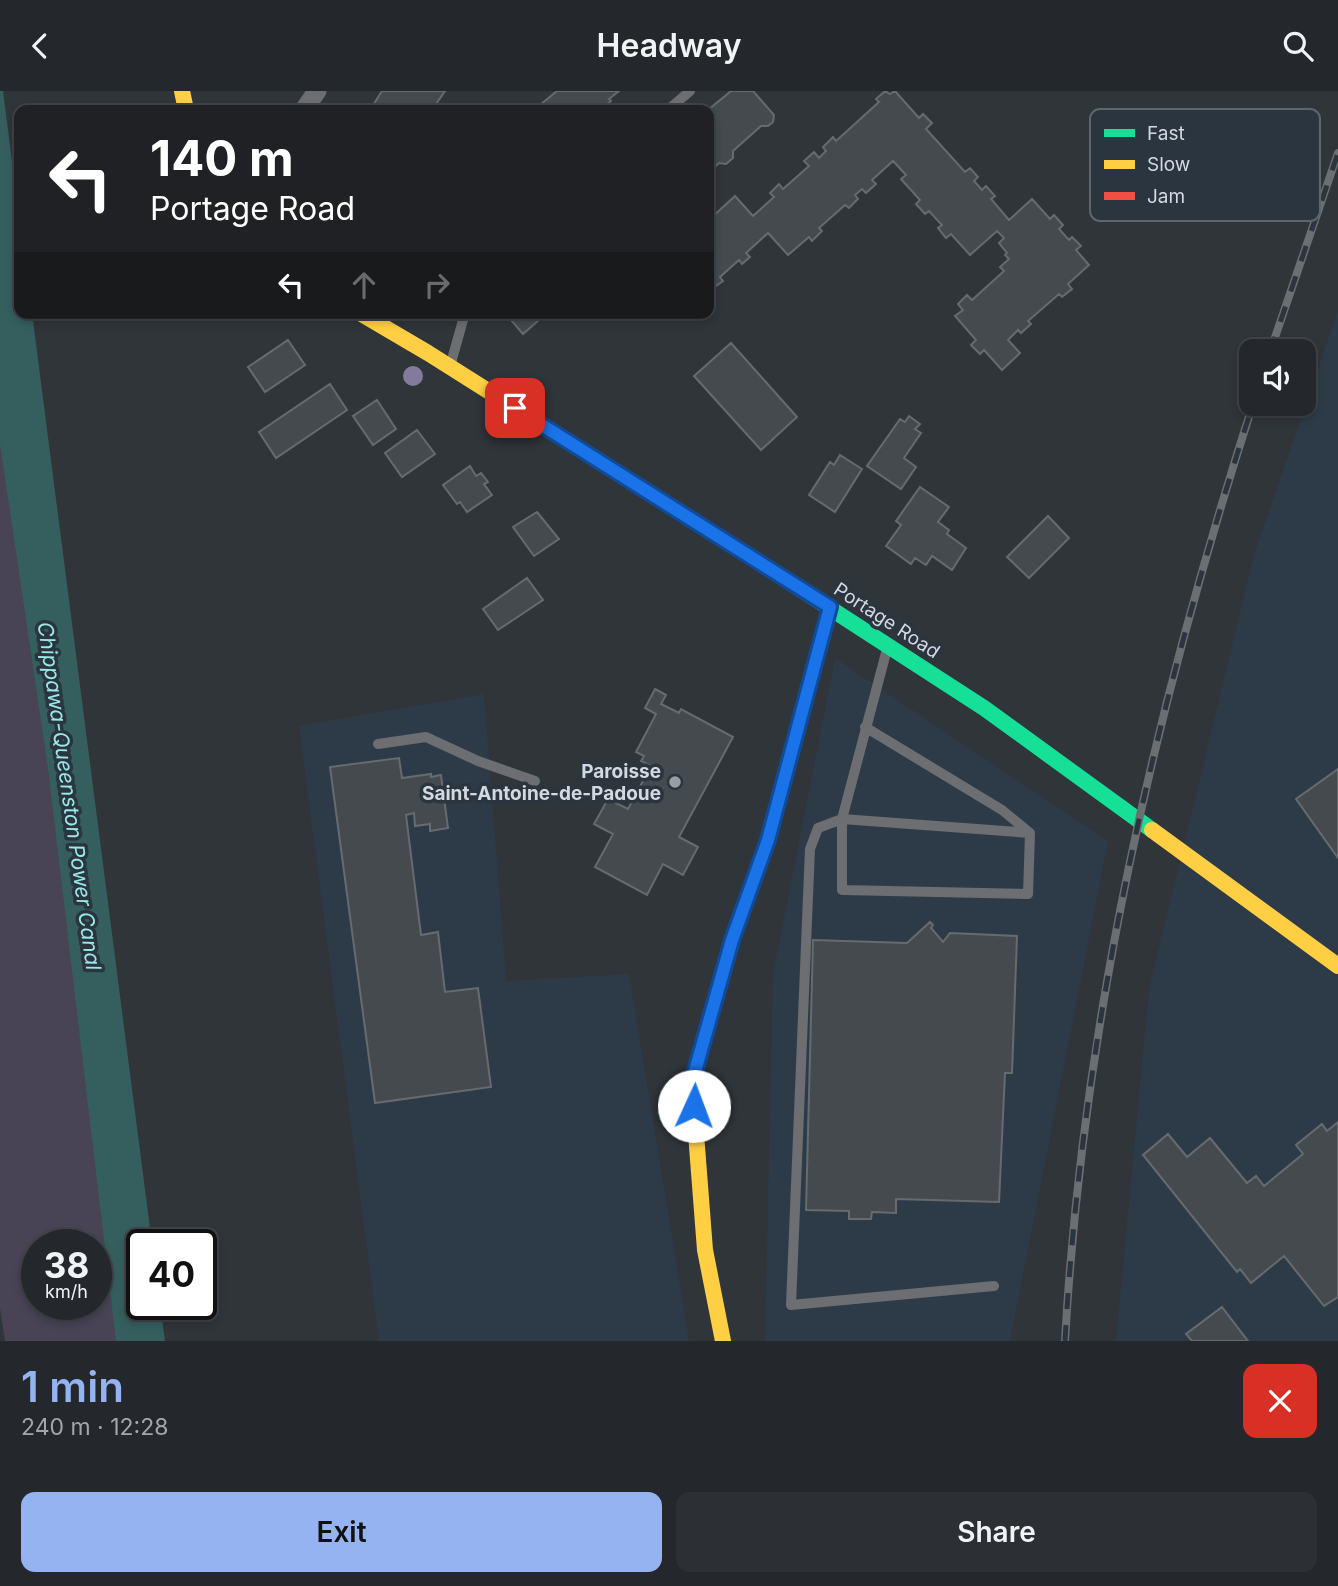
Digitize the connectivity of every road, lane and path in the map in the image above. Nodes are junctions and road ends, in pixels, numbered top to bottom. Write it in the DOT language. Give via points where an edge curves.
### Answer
graph roads {
  1 [pos="690,91"];
  2 [pos="674,105"];
  3 [pos="370,319"];
  4 [pos="463,319"];
  5 [pos="450,367"];
  6 [pos="830,607"];
  7 [pos="888,645"];
  8 [pos="865,727"];
  9 [pos="378,744"];
  10 [pos="535,781"];
  11 [pos="842,819"];
  12 [pos="1030,833"];
  13 [pos="1336,962"];
  14 [pos="995,1286"];
  15 [pos="723,1341"];
  1 -- 2 [label="lane"];
  3 -- 5 [label="street, Portage Road"];
  4 -- 5 [label="lane"];
  5 -- 6 [label="street, Portage Road"];
  6 -- 7 [label="street, Portage Road"];
  6 -- 15 [label="street" via="768,840 732,940 692,1082 705,1249"];
  7 -- 8 [label="lane"];
  7 -- 13 [label="street, Portage Road" via="984,708"];
  8 -- 11 [label="lane"];
  8 -- 12 [label="lane" via="1002,810"];
  9 -- 10 [label="lane" via="426,737"];
  11 -- 12 [label="lane"];
  11 -- 12 [label="lane" via="842,890 1028,894"];
  11 -- 14 [label="lane" via="818,828 810,849 791,1305"];
}
